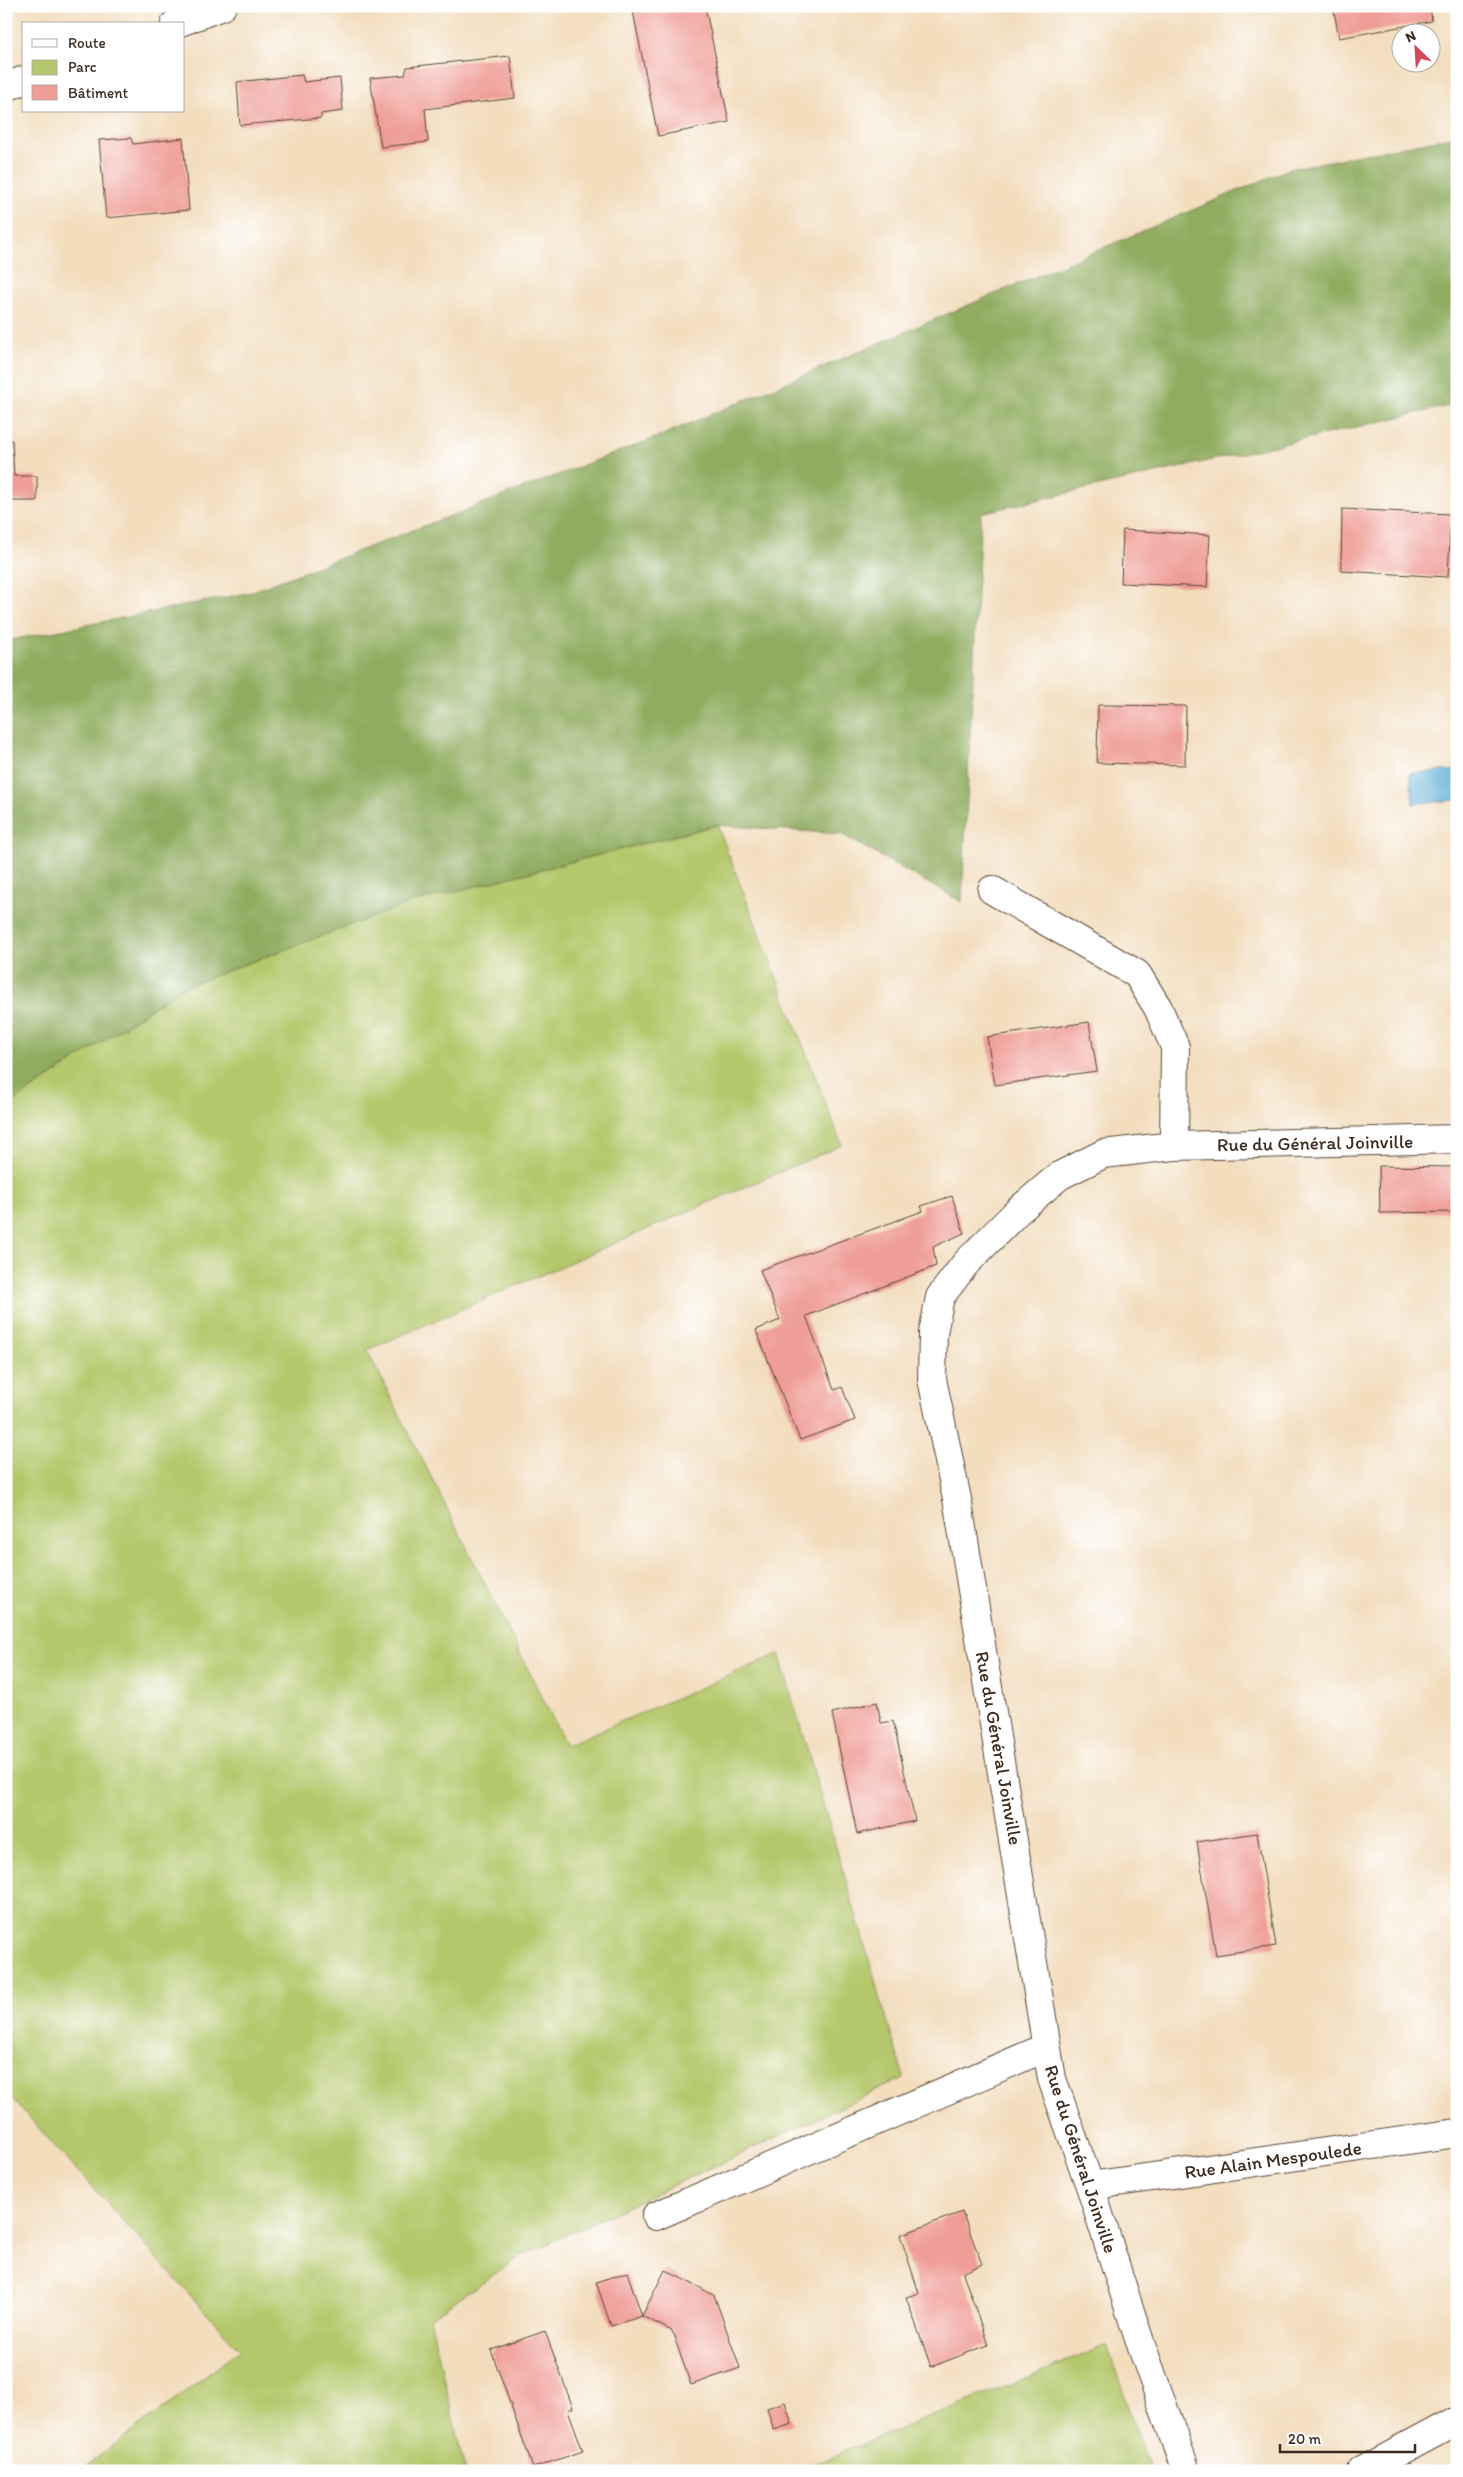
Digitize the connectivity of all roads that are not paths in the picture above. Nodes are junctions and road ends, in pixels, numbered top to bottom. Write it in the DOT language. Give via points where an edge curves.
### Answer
graph roads {
  1 [pos="222,6"];
  2 [pos="180,22"];
  3 [pos="22,81"];
  4 [pos="6,87"];
  5 [pos="992,890"];
  6 [pos="1457,1139"];
  7 [pos="1174,1146"];
  8 [pos="1047,2047"];
  9 [pos="1457,2133"];
  10 [pos="1090,2186"];
  11 [pos="656,2216"];
  12 [pos="1457,2420"];
  13 [pos="1186,2471"];
  14 [pos="1362,2471"];
  1 -- 2 [label="street"];
  3 -- 4 [label="street"];
  5 -- 7 [label="street" via="1137,974 1158,1008 1175,1046"];
  6 -- 7 [label="street, Rue du Général Joinville"];
  7 -- 8 [label="street, Rue du Général Joinville" via="1103,1154 1059,1176 966,1263 940,1297 933,1334 932,1380 958,1504"];
  8 -- 10 [label="street, Rue du Général Joinville" via="1052,2079"];
  8 -- 11 [label="street"];
  9 -- 10 [label="street, Rue Alain Mespoulede"];
  10 -- 13 [label="street, Rue du Général Joinville"];
  12 -- 14 [label="street"];
}
